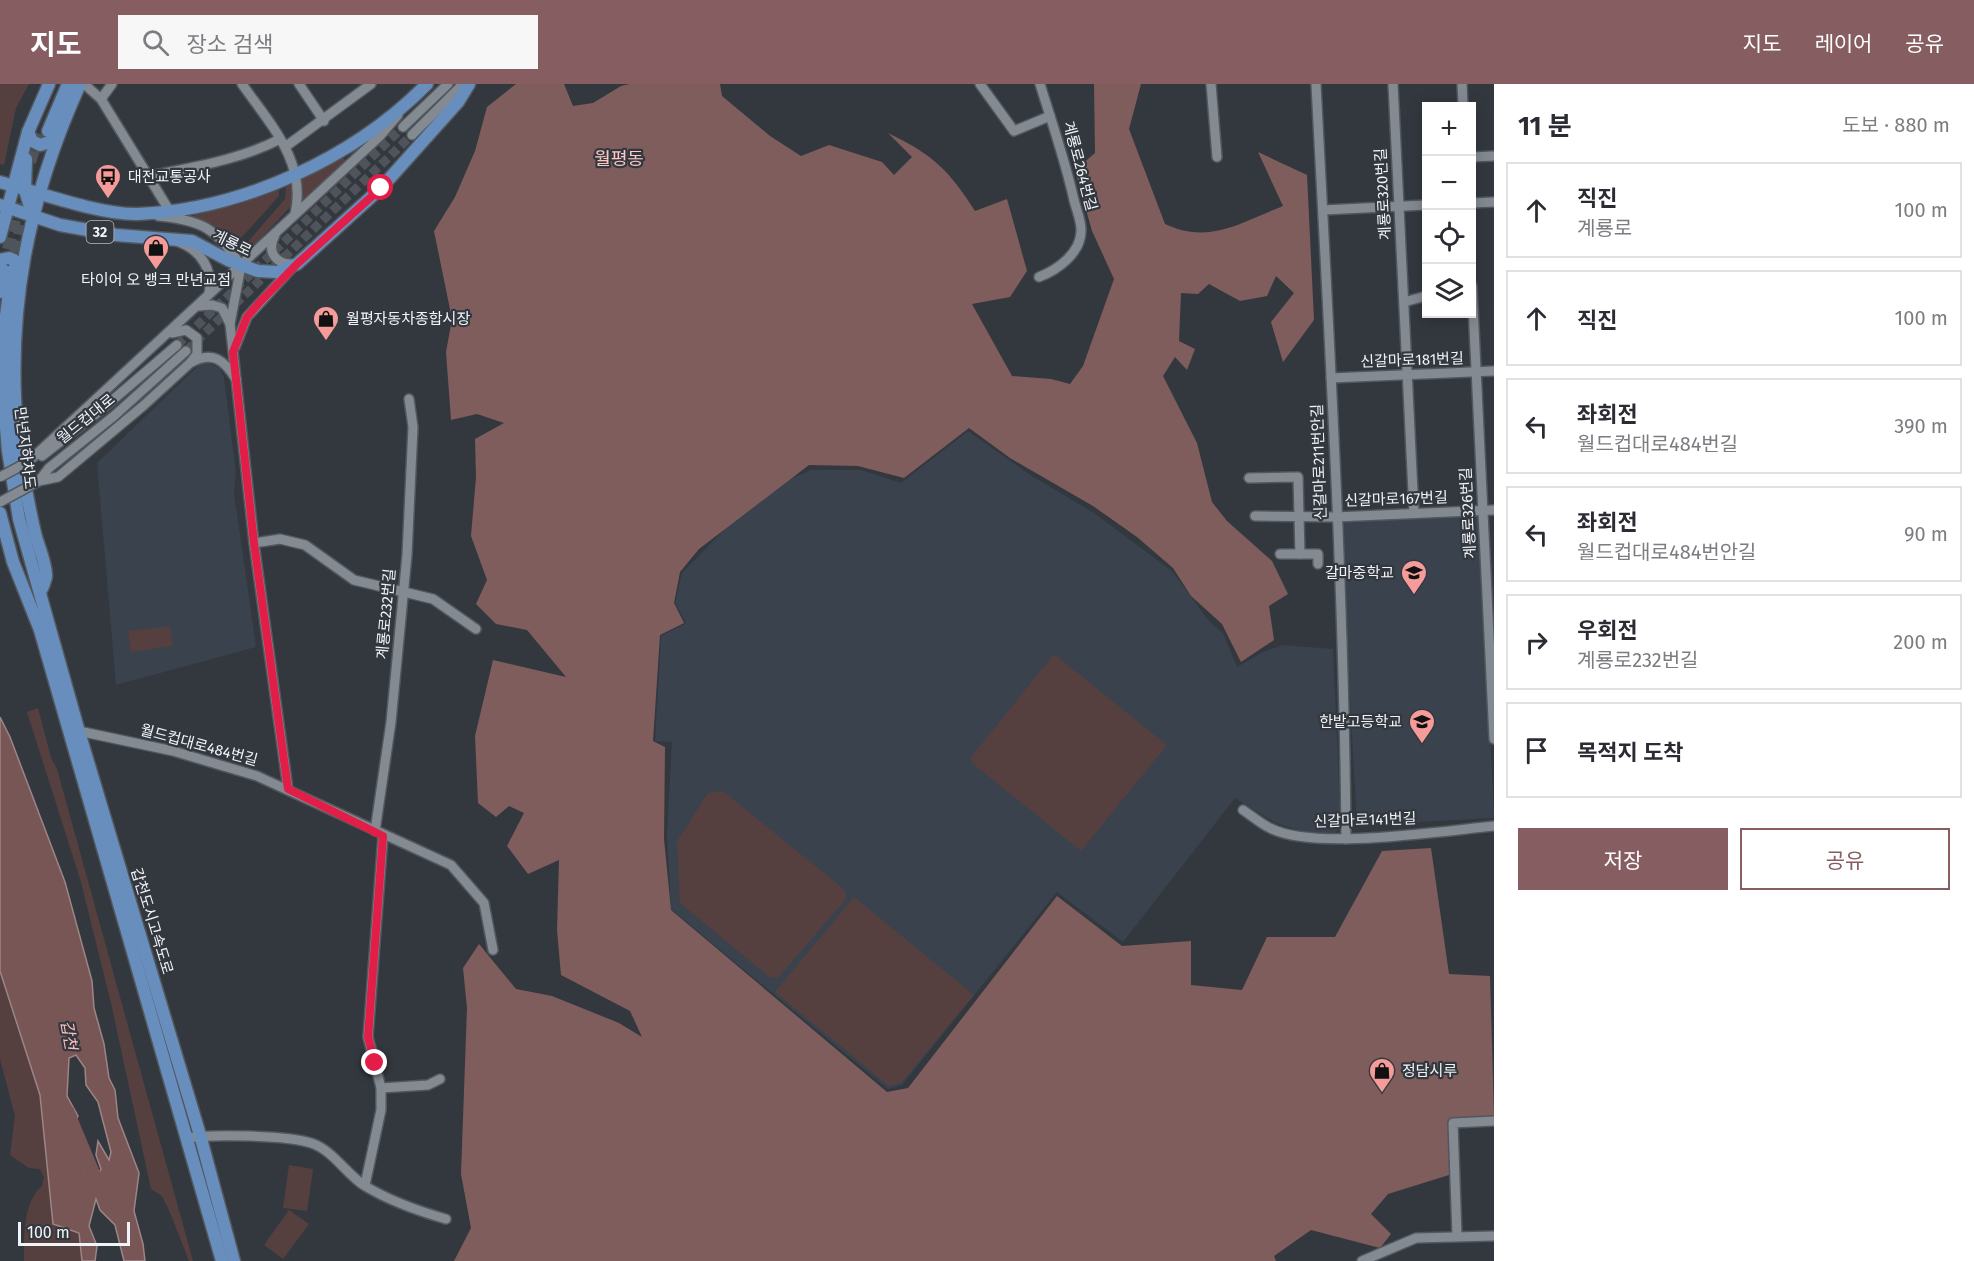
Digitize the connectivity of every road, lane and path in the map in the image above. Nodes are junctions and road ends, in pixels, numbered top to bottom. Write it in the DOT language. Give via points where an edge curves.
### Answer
graph roads {
  1 [pos="49,84"];
  2 [pos="61,84"];
  3 [pos="68,84"];
  4 [pos="82,84"];
  5 [pos="112,84"];
  6 [pos="242,84"];
  7 [pos="299,84"];
  8 [pos="371,84"];
  9 [pos="427,84"];
  10 [pos="448,84"];
  11 [pos="463,84"];
  12 [pos="469,84"];
  13 [pos="980,84"];
  14 [pos="1040,84"];
  15 [pos="1210,84"];
  16 [pos="1316,84"];
  17 [pos="1393,84"];
  18 [pos="1462,84"];
  19 [pos="101,99"];
  20 [pos="412,99"];
  21 [pos="1463,102"];
  22 [pos="1050,116"];
  23 [pos="324,121"];
  24 [pos="404,127"];
  25 [pos="49,131"];
  26 [pos="28,132"];
  27 [pos="412,135"];
  28 [pos="283,143"];
  29 [pos="1494,156"];
  30 [pos="1217,157"];
  31 [pos="1476,157"];
  32 [pos="297,174"];
  33 [pos="149,176"];
  34 [pos="5,183"];
  35 [pos="39,193"];
  36 [pos="1494,202"];
  37 [pos="1476,203"];
  38 [pos="1422,205"];
  39 [pos="4,206"];
  40 [pos="1399,207"];
  41 [pos="169,210"];
  42 [pos="1323,210"];
  43 [pos="136,214"];
  44 [pos="295,214"];
  45 [pos="33,217"];
  46 [pos="279,228"];
  47 [pos="0,237"];
  48 [pos="170,238"];
  49 [pos="293,264"];
  50 [pos="241,266"];
  51 [pos="9,269"];
  52 [pos="1039,277"];
  53 [pos="0,292"];
  54 [pos="209,294"];
  55 [pos="1422,297"];
  56 [pos="1404,302"];
  57 [pos="199,306"];
  58 [pos="1473,318"];
  59 [pos="230,324"];
  60 [pos="167,335"];
  61 [pos="177,345"];
  62 [pos="186,351"];
  63 [pos="233,352"];
  64 [pos="190,363"];
  65 [pos="1494,371"];
  66 [pos="1476,372"];
  67 [pos="1408,375"];
  68 [pos="1331,378"];
  69 [pos="237,381"];
  70 [pos="409,399"];
  71 [pos="0,455"];
  72 [pos="28,462"];
  73 [pos="0,477"];
  74 [pos="1249,478"];
  75 [pos="39,482"];
  76 [pos="0,502"];
  77 [pos="1483,510"];
  78 [pos="1494,510"];
  79 [pos="0,513"];
  80 [pos="1414,513"];
  81 [pos="1255,516"];
  82 [pos="1300,516"];
  83 [pos="1336,516"];
  84 [pos="254,543"];
  85 [pos="1280,554"];
  86 [pos="1300,554"];
  87 [pos="1318,564"];
  88 [pos="41,590"];
  89 [pos="402,591"];
  90 [pos="476,629"];
  91 [pos="40,630"];
  92 [pos="1492,663"];
  93 [pos="74,730"];
  94 [pos="1494,739"];
  95 [pos="288,789"];
  96 [pos="1244,810"];
  97 [pos="1494,826"];
  98 [pos="379,833"];
  99 [pos="1346,838"];
  100 [pos="493,950"];
  101 [pos="440,1079"];
  102 [pos="381,1088"];
  103 [pos="1494,1121"];
  104 [pos="200,1136"];
  105 [pos="187,1138"];
  106 [pos="365,1185"];
  107 [pos="446,1219"];
  108 [pos="1457,1236"];
  109 [pos="1494,1236"];
  110 [pos="222,1261"];
  111 [pos="234,1261"];
  112 [pos="1362,1261"];
  1 -- 26 [label="main road"];
  2 -- 25 [label="main road"];
  3 -- 25 [label="main road"];
  4 -- 19 [label="street"];
  4 -- 25 [label="main road"];
  5 -- 19 [label="street"];
  6 -- 28 [label="street"];
  7 -- 23 [label="street"];
  8 -- 23 [label="street"];
  9 -- 20 [label="main road"];
  10 -- 24 [label="street"];
  11 -- 27 [label="street"];
  12 -- 49 [label="main road, 계룡로 / 32" via="458,102 381,188"];
  13 -- 22 [label="street, 계룡로264번길" via="1014,131"];
  14 -- 22 [label="street, 계룡로264번길"];
  15 -- 30 [label="street"];
  16 -- 42 [label="street, 신갈마로211번안길"];
  17 -- 40 [label="street, 계룡로320번길"];
  18 -- 21 [label="street"];
  19 -- 33 [label="street"];
  20 -- 32 [label="main road" via="372,130"];
  20 -- 44 [label="street" via="379,137"];
  22 -- 52 [label="street, 계룡로264번길" via="1064,155 1081,232 1076,248 1065,262"];
  23 -- 28 [label="street"];
  25 -- 26 [label="main road" via="50,142 40,145 32,141"];
  25 -- 35 [label="main road"];
  26 -- 34 [label="main road"];
  26 -- 45 [label="main road" via="25,190"];
  28 -- 32 [label="street"];
  28 -- 33 [label="street" via="211,164"];
  29 -- 31 [label="street"];
  32 -- 41 [label="main road" via="216,202"];
  32 -- 44 [label="street"];
  33 -- 41 [label="street"];
  34 -- 35 [label="main road"];
  34 -- 39 [label="main road"];
  35 -- 43 [label="main road"];
  35 -- 45 [label="main road"];
  36 -- 37 [label="street"];
  38 -- 40 [label="street"];
  39 -- 45 [label="main road, 계룡로 / 32"];
  39 -- 47 [label="main road"];
  40 -- 42 [label="street"];
  40 -- 56 [label="street, 계룡로320번길"];
  41 -- 43 [label="main road"];
  42 -- 68 [label="street, 신갈마로211번안길"];
  43 -- 50 [label="street" via="191,220 210,228"];
  44 -- 46 [label="street"];
  45 -- 48 [label="main road, 계룡로 / 32" via="116,235"];
  45 -- 51 [label="main road"];
  46 -- 49 [label="street" via="272,253 278,261"];
  46 -- 50 [label="street"];
  48 -- 50 [label="main road, 계룡로 / 32" via="192,241"];
  48 -- 54 [label="street" via="199,254 210,276"];
  49 -- 50 [label="main road, 계룡로 / 32" via="277,272"];
  49 -- 63 [label="street" via="247,317"];
  50 -- 54 [label="street"];
  50 -- 59 [label="street"];
  51 -- 53 [label="main road"];
  51 -- 88 [label="main road, 만년지하차도" via="3,363 5,429 19,519"];
  54 -- 57 [label="street"];
  55 -- 56 [label="street"];
  56 -- 67 [label="street, 계룡로320번길"];
  57 -- 59 [label="street" via="222,308"];
  57 -- 60 [label="street"];
  58 -- 66 [label="street, 계룡로326번길"];
  59 -- 63 [label="street"];
  60 -- 64 [label="street" via="186,330 194,335 198,348"];
  60 -- 72 [label="street"];
  61 -- 72 [label="street, 월드컵대로" via="101,410 43,455"];
  62 -- 75 [label="street, 월드컵대로" via="49,468"];
  63 -- 69 [label="street"];
  64 -- 69 [label="street" via="212,356 221,360"];
  64 -- 75 [label="street" via="58,477"];
  65 -- 66 [label="street, 신갈마로181번길"];
  66 -- 67 [label="street, 신갈마로181번길"];
  66 -- 77 [label="street, 계룡로326번길"];
  67 -- 68 [label="street, 신갈마로181번길"];
  67 -- 80 [label="street, 계룡로320번길"];
  68 -- 83 [label="street, 신갈마로211번안길"];
  69 -- 84 [label="street"];
  70 -- 89 [label="street, 계룡로232번길" via="413,469"];
  71 -- 91 [label="main road, 만년지하차도"];
  72 -- 73 [label="street, 월드컵대로, bridge"];
  74 -- 82 [label="street" via="1298,477"];
  75 -- 76 [label="street, 월드컵대로, bridge"];
  77 -- 78 [label="street, 신갈마로167번길"];
  77 -- 80 [label="street, 신갈마로167번길"];
  77 -- 92 [label="street, 계룡로326번길"];
  79 -- 91 [label="main road" via="13,562"];
  80 -- 83 [label="street, 신갈마로167번길"];
  81 -- 82 [label="street, 신갈마로167번길"];
  82 -- 83 [label="street, 신갈마로167번길"];
  82 -- 86 [label="street"];
  83 -- 99 [label="street, 신갈마로211번안길"];
  84 -- 89 [label="street" via="280,539 305,545 354,580"];
  84 -- 95 [label="street"];
  85 -- 86 [label="street"];
  86 -- 87 [label="street" via="1318,554"];
  88 -- 93 [label="main road, 갑천도시고속도로"];
  89 -- 90 [label="street" via="433,599"];
  89 -- 98 [label="street, 계룡로232번길"];
  91 -- 93 [label="main road, 갑천도시고속도로"];
  92 -- 94 [label="street, 계룡로326번길"];
  93 -- 95 [label="street, 월드컵대로484번길" via="217,763"];
  93 -- 104 [label="main road, 갑천도시고속도로"];
  93 -- 105 [label="main road, 갑천도시고속도로"];
  95 -- 98 [label="street, 월드컵대로484번길"];
  96 -- 99 [label="street, 신갈마로141번길" via="1271,829 1298,837"];
  97 -- 99 [label="street, 신갈마로141번길"];
  98 -- 100 [label="street, 월드컵대로484번길" via="451,865 462,875 484,903"];
  98 -- 102 [label="street, 계룡로232번길" via="368,1037"];
  101 -- 102 [label="street" via="428,1085"];
  102 -- 106 [label="street, 계룡로232번길" via="381,1110"];
  103 -- 108 [label="street" via="1453,1123"];
  104 -- 105 [label="street"];
  104 -- 106 [label="street" via="311,1143"];
  104 -- 111 [label="main road, 갑천도시고속도로"];
  105 -- 110 [label="main road, 갑천도시고속도로"];
  106 -- 107 [label="street" via="416,1210"];
  108 -- 109 [label="street"];
  108 -- 112 [label="street" via="1416,1238"];
}
